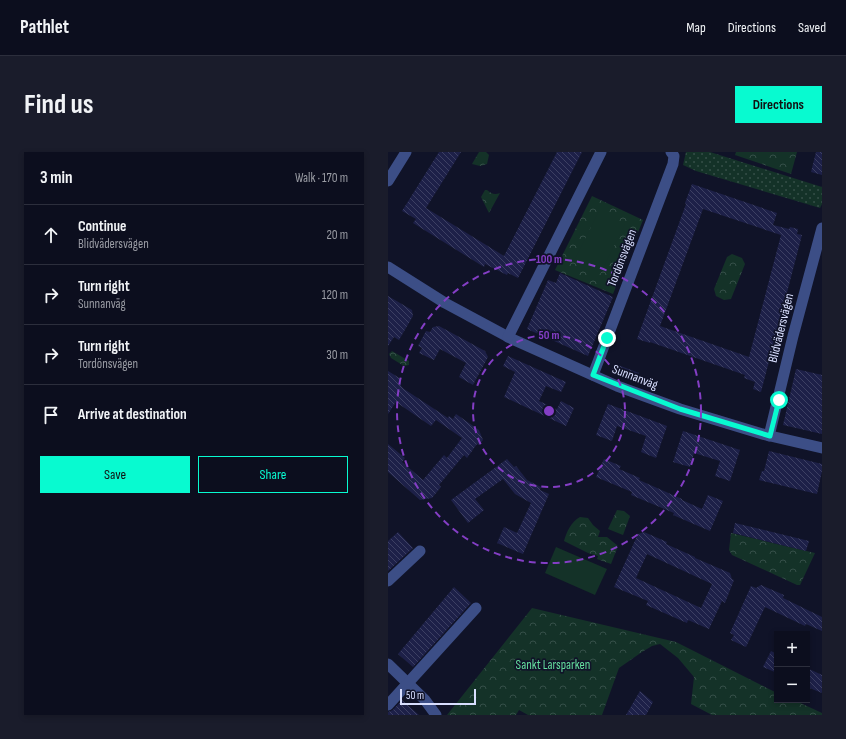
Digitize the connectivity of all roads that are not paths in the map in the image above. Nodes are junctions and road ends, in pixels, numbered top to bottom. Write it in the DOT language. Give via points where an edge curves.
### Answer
graph roads {
  1 [pos="406,152"];
  2 [pos="601,152"];
  3 [pos="671,152"];
  4 [pos="388,181"];
  5 [pos="822,228"];
  6 [pos="388,267"];
  7 [pos="508,337"];
  8 [pos="593,375"];
  9 [pos="770,436"];
  10 [pos="822,448"];
  11 [pos="420,551"];
  12 [pos="388,581"];
  13 [pos="476,608"];
  14 [pos="388,664"];
  15 [pos="408,683"];
  16 [pos="388,705"];
  17 [pos="436,715"];
  1 -- 4 [label="street"];
  2 -- 7 [label="street"];
  3 -- 8 [label="street, Tordönsvägen" via="674,156 673,164"];
  5 -- 9 [label="street, Blidvädersvägen"];
  6 -- 7 [label="street, Sunnanväg" via="445,303"];
  7 -- 8 [label="street, Sunnanväg"];
  8 -- 9 [label="street, Sunnanväg" via="680,409"];
  9 -- 10 [label="street, Sunnanväg"];
  11 -- 12 [label="street"];
  13 -- 15 [label="street"];
  14 -- 15 [label="street"];
  15 -- 16 [label="street"];
  15 -- 17 [label="street"];
}
